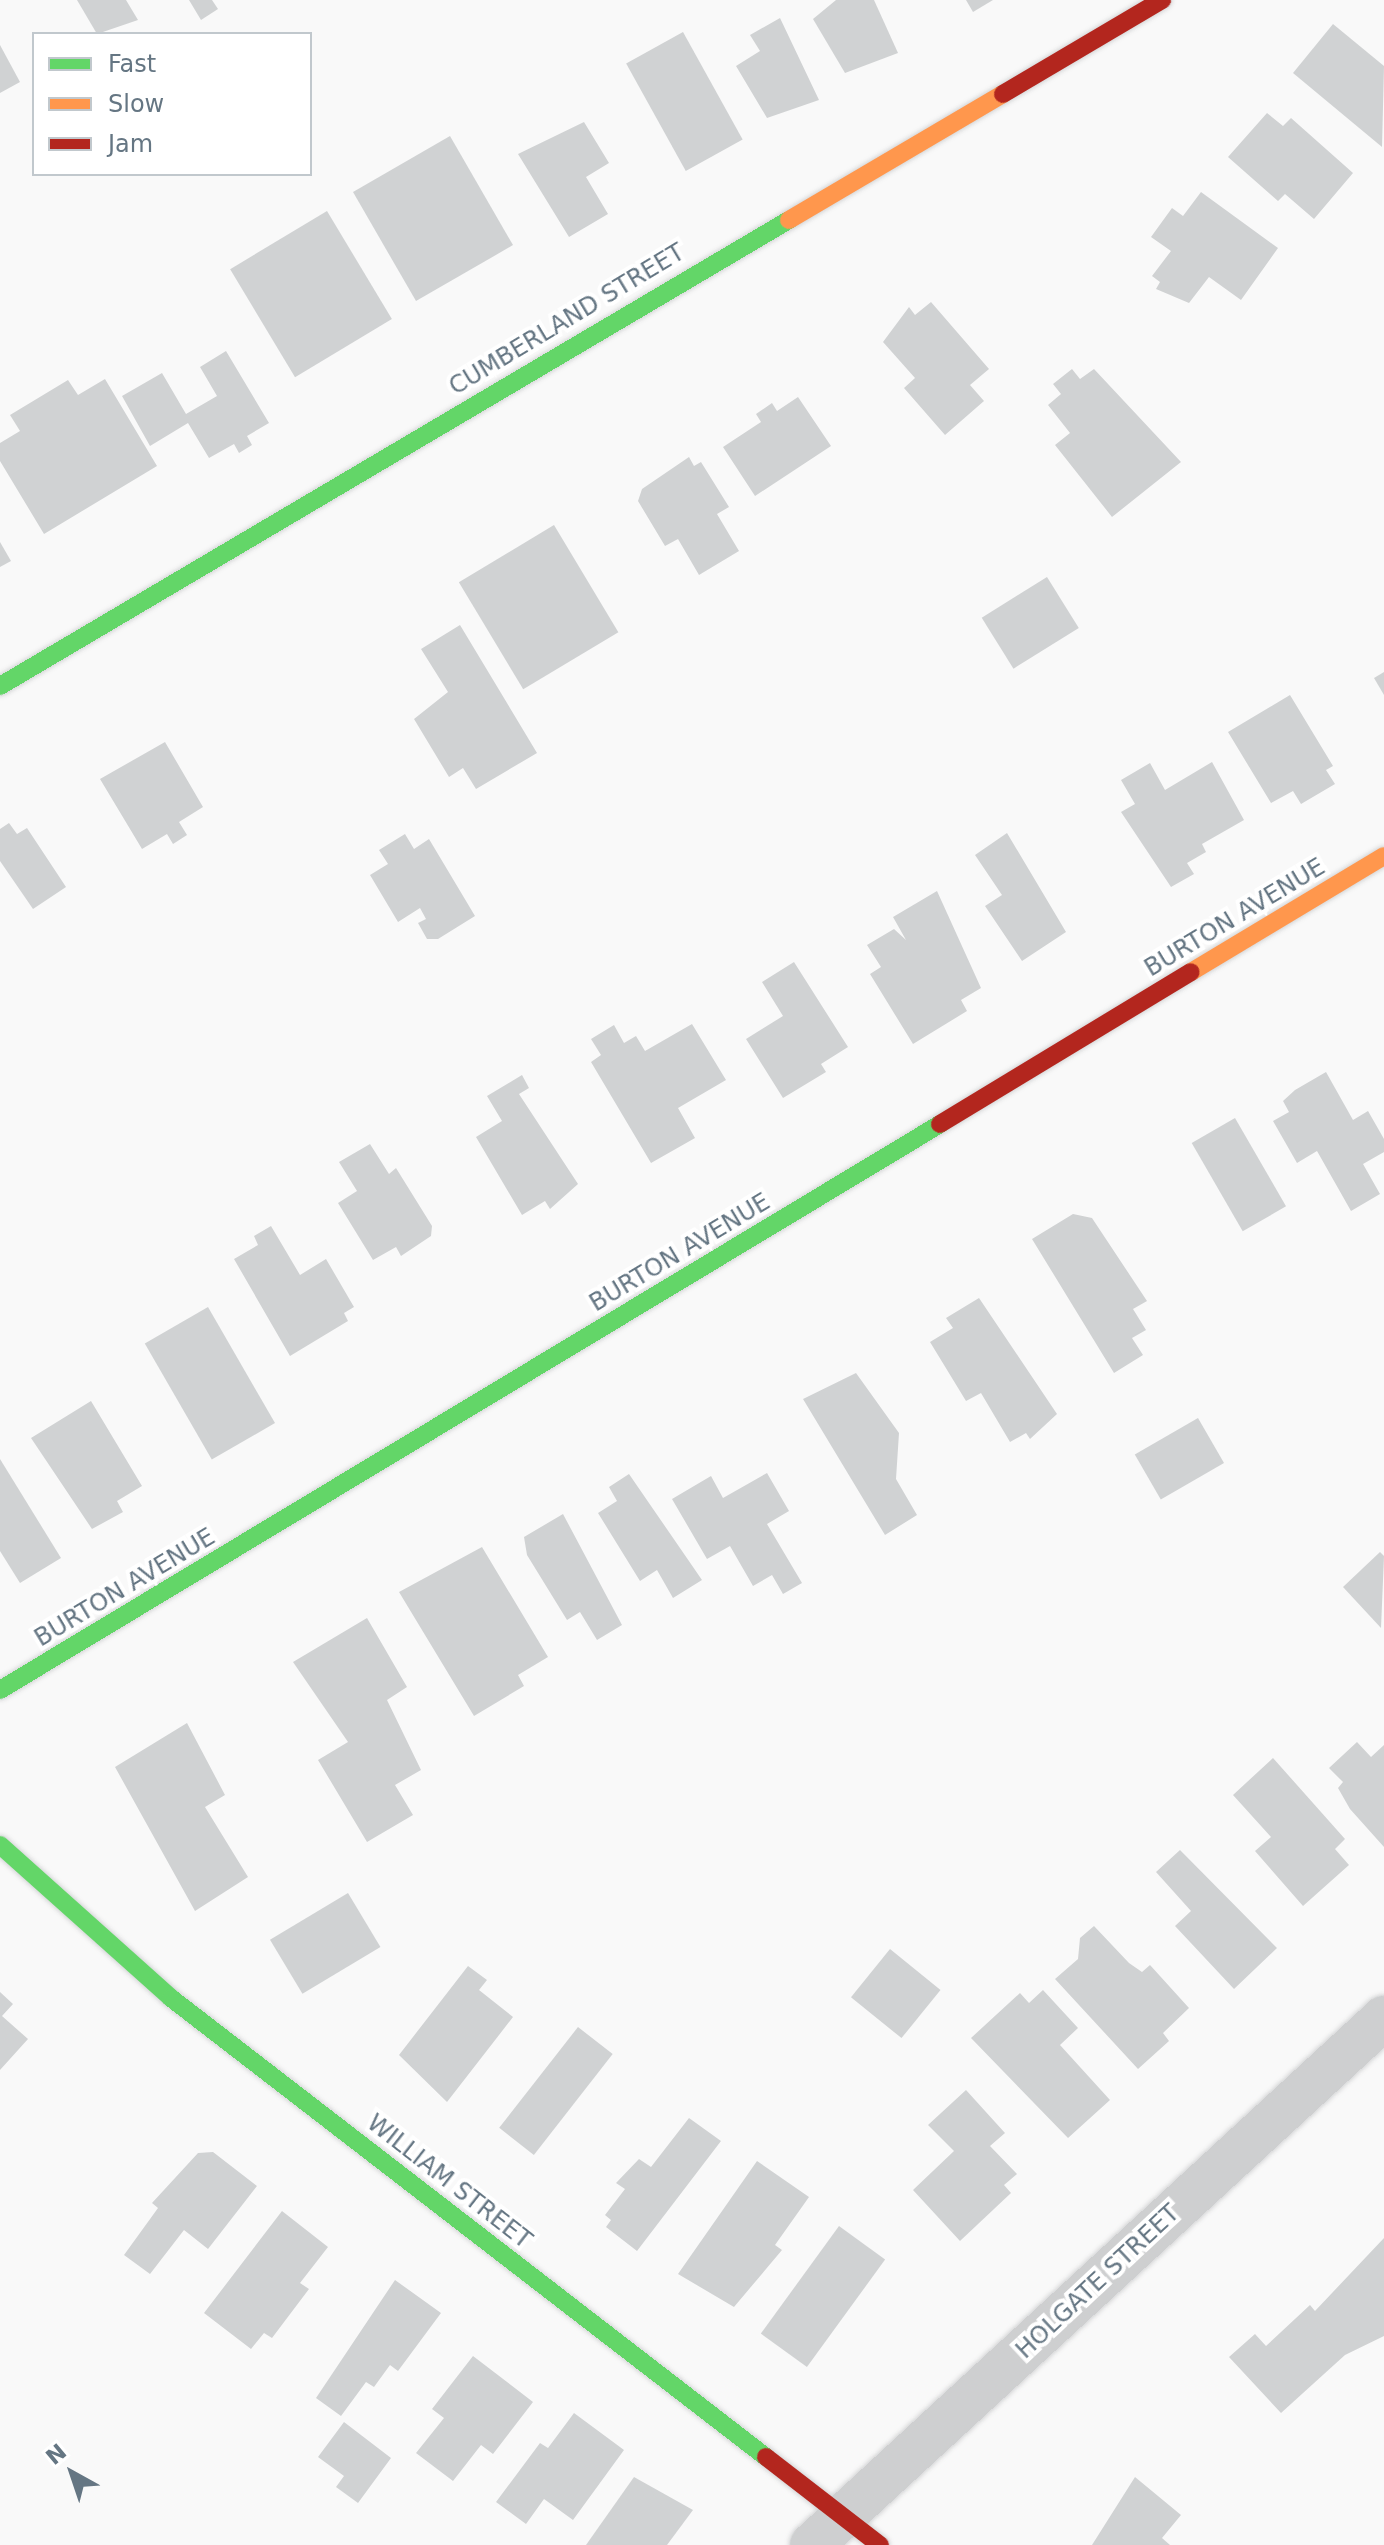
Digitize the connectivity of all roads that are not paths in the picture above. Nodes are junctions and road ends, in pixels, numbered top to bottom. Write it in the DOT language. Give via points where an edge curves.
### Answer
graph roads {
  1 [pos="1162,0"];
  2 [pos="0,686"];
  3 [pos="1384,856"];
  4 [pos="0,1690"];
  5 [pos="0,1845"];
  6 [pos="1384,2018"];
  7 [pos="827,2531"];
  8 [pos="880,2545"];
  1 -- 2 [label="street, CUMBERLAND STREET"];
  3 -- 4 [label="street, BURTON AVENUE"];
  5 -- 7 [label="street, WILLIAM STREET" via="171,1998"];
  6 -- 7 [label="street, HOLGATE STREET"];
  7 -- 8 [label="street, WILLIAM STREET"];
}
